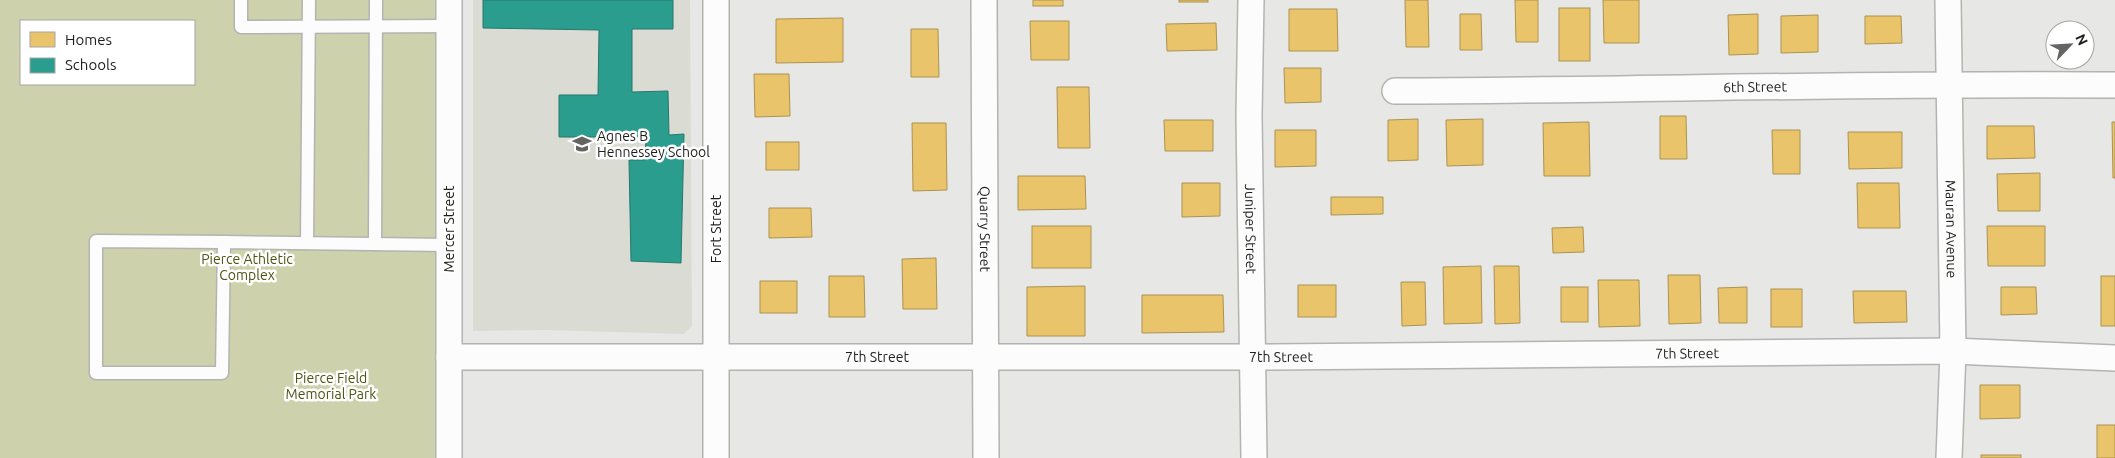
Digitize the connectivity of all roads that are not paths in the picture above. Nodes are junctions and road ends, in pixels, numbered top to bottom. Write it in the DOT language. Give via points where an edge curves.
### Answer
graph roads {
  1 [pos="241,0"];
  2 [pos="309,0"];
  3 [pos="376,0"];
  4 [pos="449,0"];
  5 [pos="716,0"];
  6 [pos="984,0"];
  7 [pos="1251,0"];
  8 [pos="1948,0"];
  9 [pos="309,26"];
  10 [pos="376,26"];
  11 [pos="449,26"];
  12 [pos="1949,84"];
  13 [pos="2115,85"];
  14 [pos="1395,91"];
  15 [pos="224,242"];
  16 [pos="307,243"];
  17 [pos="375,244"];
  18 [pos="449,245"];
  19 [pos="1953,351"];
  20 [pos="1253,356"];
  21 [pos="985,357"];
  22 [pos="449,358"];
  23 [pos="2115,358"];
  24 [pos="715,359"];
  25 [pos="449,458"];
  26 [pos="716,458"];
  27 [pos="986,458"];
  28 [pos="1254,458"];
  29 [pos="1949,458"];
  1 -- 9 [label="lane" via="241,27"];
  2 -- 9 [label="lane"];
  3 -- 10 [label="lane"];
  4 -- 11 [label="street, Mercer Street"];
  5 -- 24 [label="street, Fort Street"];
  6 -- 21 [label="street, Quarry Street"];
  7 -- 20 [label="street, Juniper Street" via="1249,116"];
  8 -- 12 [label="street, Mauran Avenue"];
  9 -- 10 [label="lane"];
  9 -- 16 [label="lane"];
  10 -- 11 [label="lane"];
  10 -- 17 [label="lane"];
  11 -- 18 [label="street, Mercer Street"];
  12 -- 13 [label="street, 6th Street"];
  12 -- 14 [label="street, 6th Street"];
  12 -- 19 [label="street, Mauran Avenue"];
  15 -- 15 [label="lane" via="222,373 96,373 96,241"];
  15 -- 16 [label="lane"];
  16 -- 17 [label="lane"];
  17 -- 18 [label="lane"];
  18 -- 22 [label="street, Mercer Street"];
  19 -- 20 [label="street, 7th Street"];
  19 -- 23 [label="street, 7th Street"];
  19 -- 29 [label="street, Mauran Avenue"];
  20 -- 21 [label="street, 7th Street"];
  20 -- 28 [label="street, Juniper Street"];
  21 -- 24 [label="street, 7th Street"];
  21 -- 27 [label="street, Quarry Street"];
  22 -- 24 [label="street, 7th Street"];
  22 -- 25 [label="street, Mercer Street"];
  24 -- 26 [label="street, Fort Street"];
}
